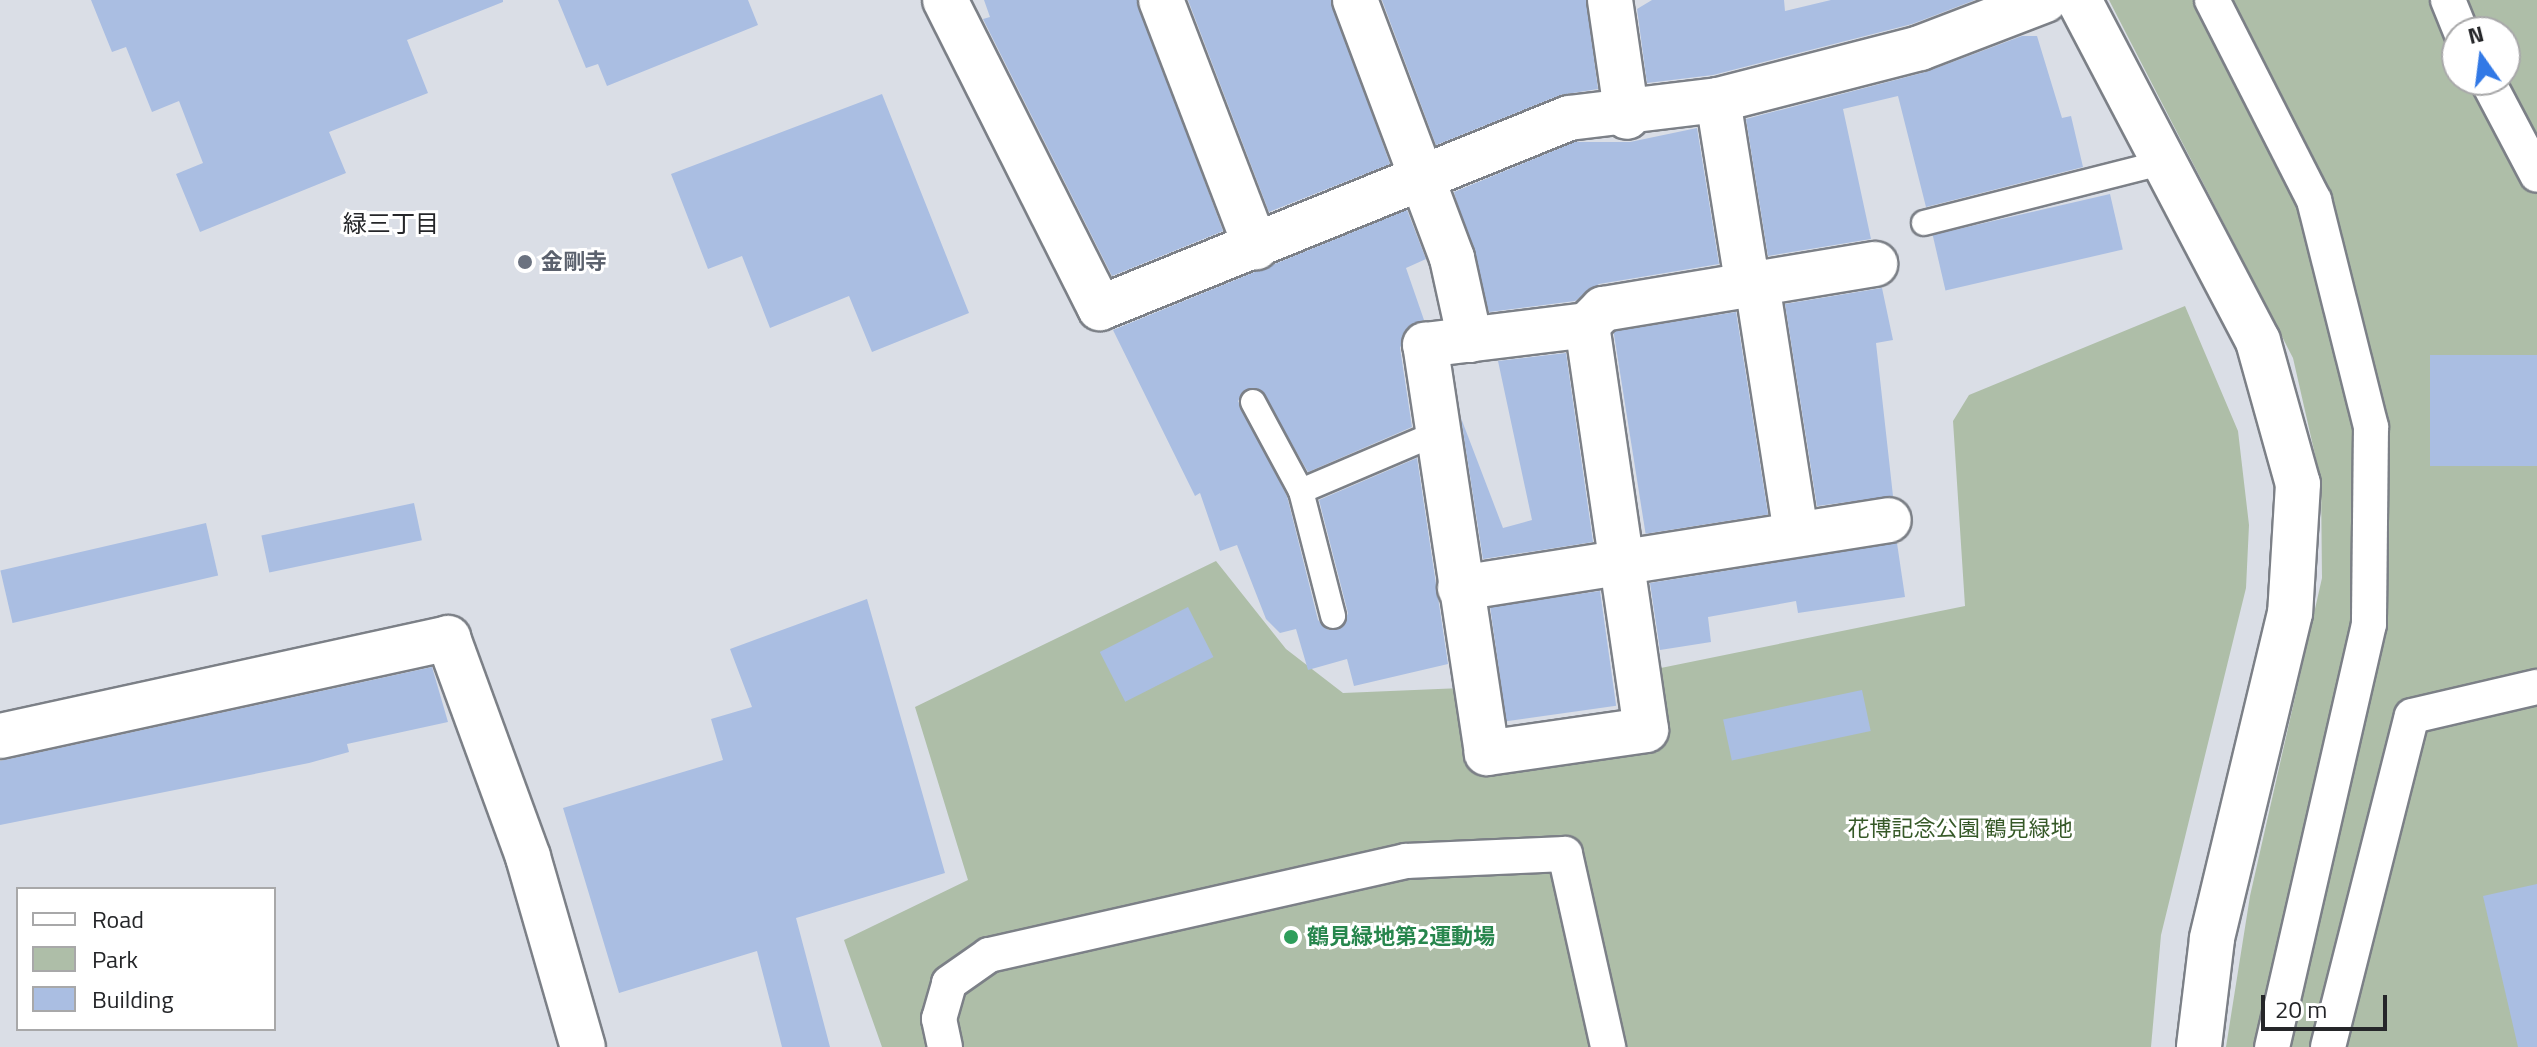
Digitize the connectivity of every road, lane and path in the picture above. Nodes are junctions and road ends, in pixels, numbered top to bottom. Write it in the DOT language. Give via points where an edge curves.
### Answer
graph roads {
  1 [pos="945,0"];
  2 [pos="1161,0"];
  3 [pos="1355,0"];
  4 [pos="1610,0"];
  5 [pos="2045,0"];
  6 [pos="2079,0"];
  7 [pos="2212,0"];
  8 [pos="2495,96"];
  9 [pos="1718,100"];
  10 [pos="1627,117"];
  11 [pos="2165,162"];
  12 [pos="2537,175"];
  13 [pos="1424,180"];
  14 [pos="1924,223"];
  15 [pos="1256,247"];
  16 [pos="1875,264"];
  17 [pos="1757,284"];
  18 [pos="1587,325"];
  19 [pos="1470,340"];
  20 [pos="1253,402"];
  21 [pos="1439,432"];
  22 [pos="1301,491"];
  23 [pos="1889,520"];
  24 [pos="1796,534"];
  25 [pos="1624,565"];
  26 [pos="1460,588"];
  27 [pos="1333,616"];
  28 [pos="2537,687"];
  29 [pos="0,736"];
  30 [pos="583,1047"];
  31 [pos="945,1047"];
  32 [pos="1608,1047"];
  33 [pos="2199,1047"];
  34 [pos="2272,1047"];
  35 [pos="2328,1047"];
  1 -- 15 [label="street" via="1100,308"];
  2 -- 15 [label="street"];
  3 -- 13 [label="street"];
  4 -- 10 [label="street"];
  5 -- 9 [label="street" via="1920,48"];
  6 -- 11 [label="street"];
  7 -- 34 [label="street" via="2314,200 2371,427 2369,624"];
  8 -- 12 [label="street"];
  9 -- 10 [label="street"];
  9 -- 17 [label="street" via="1745,269"];
  10 -- 13 [label="street" via="1604,110 1569,118"];
  11 -- 14 [label="lane"];
  11 -- 33 [label="street" via="2258,341 2284,414 2298,498 2290,613 2212,939"];
  13 -- 15 [label="street"];
  13 -- 19 [label="street"];
  16 -- 17 [label="street"];
  17 -- 18 [label="street" via="1603,309"];
  17 -- 24 [label="street"];
  18 -- 19 [label="street"];
  18 -- 25 [label="street"];
  19 -- 21 [label="street" via="1425,345"];
  20 -- 22 [label="lane"];
  21 -- 22 [label="lane"];
  21 -- 26 [label="street"];
  22 -- 27 [label="lane"];
  23 -- 24 [label="street"];
  24 -- 25 [label="street"];
  25 -- 26 [label="street"];
  25 -- 26 [label="street" via="1646,730 1487,753"];
  28 -- 35 [label="street" via="2412,716"];
  29 -- 30 [label="street" via="448,638 528,857"];
  31 -- 32 [label="street" via="939,1019 949,983 989,955 1406,861 1565,854"];
}
